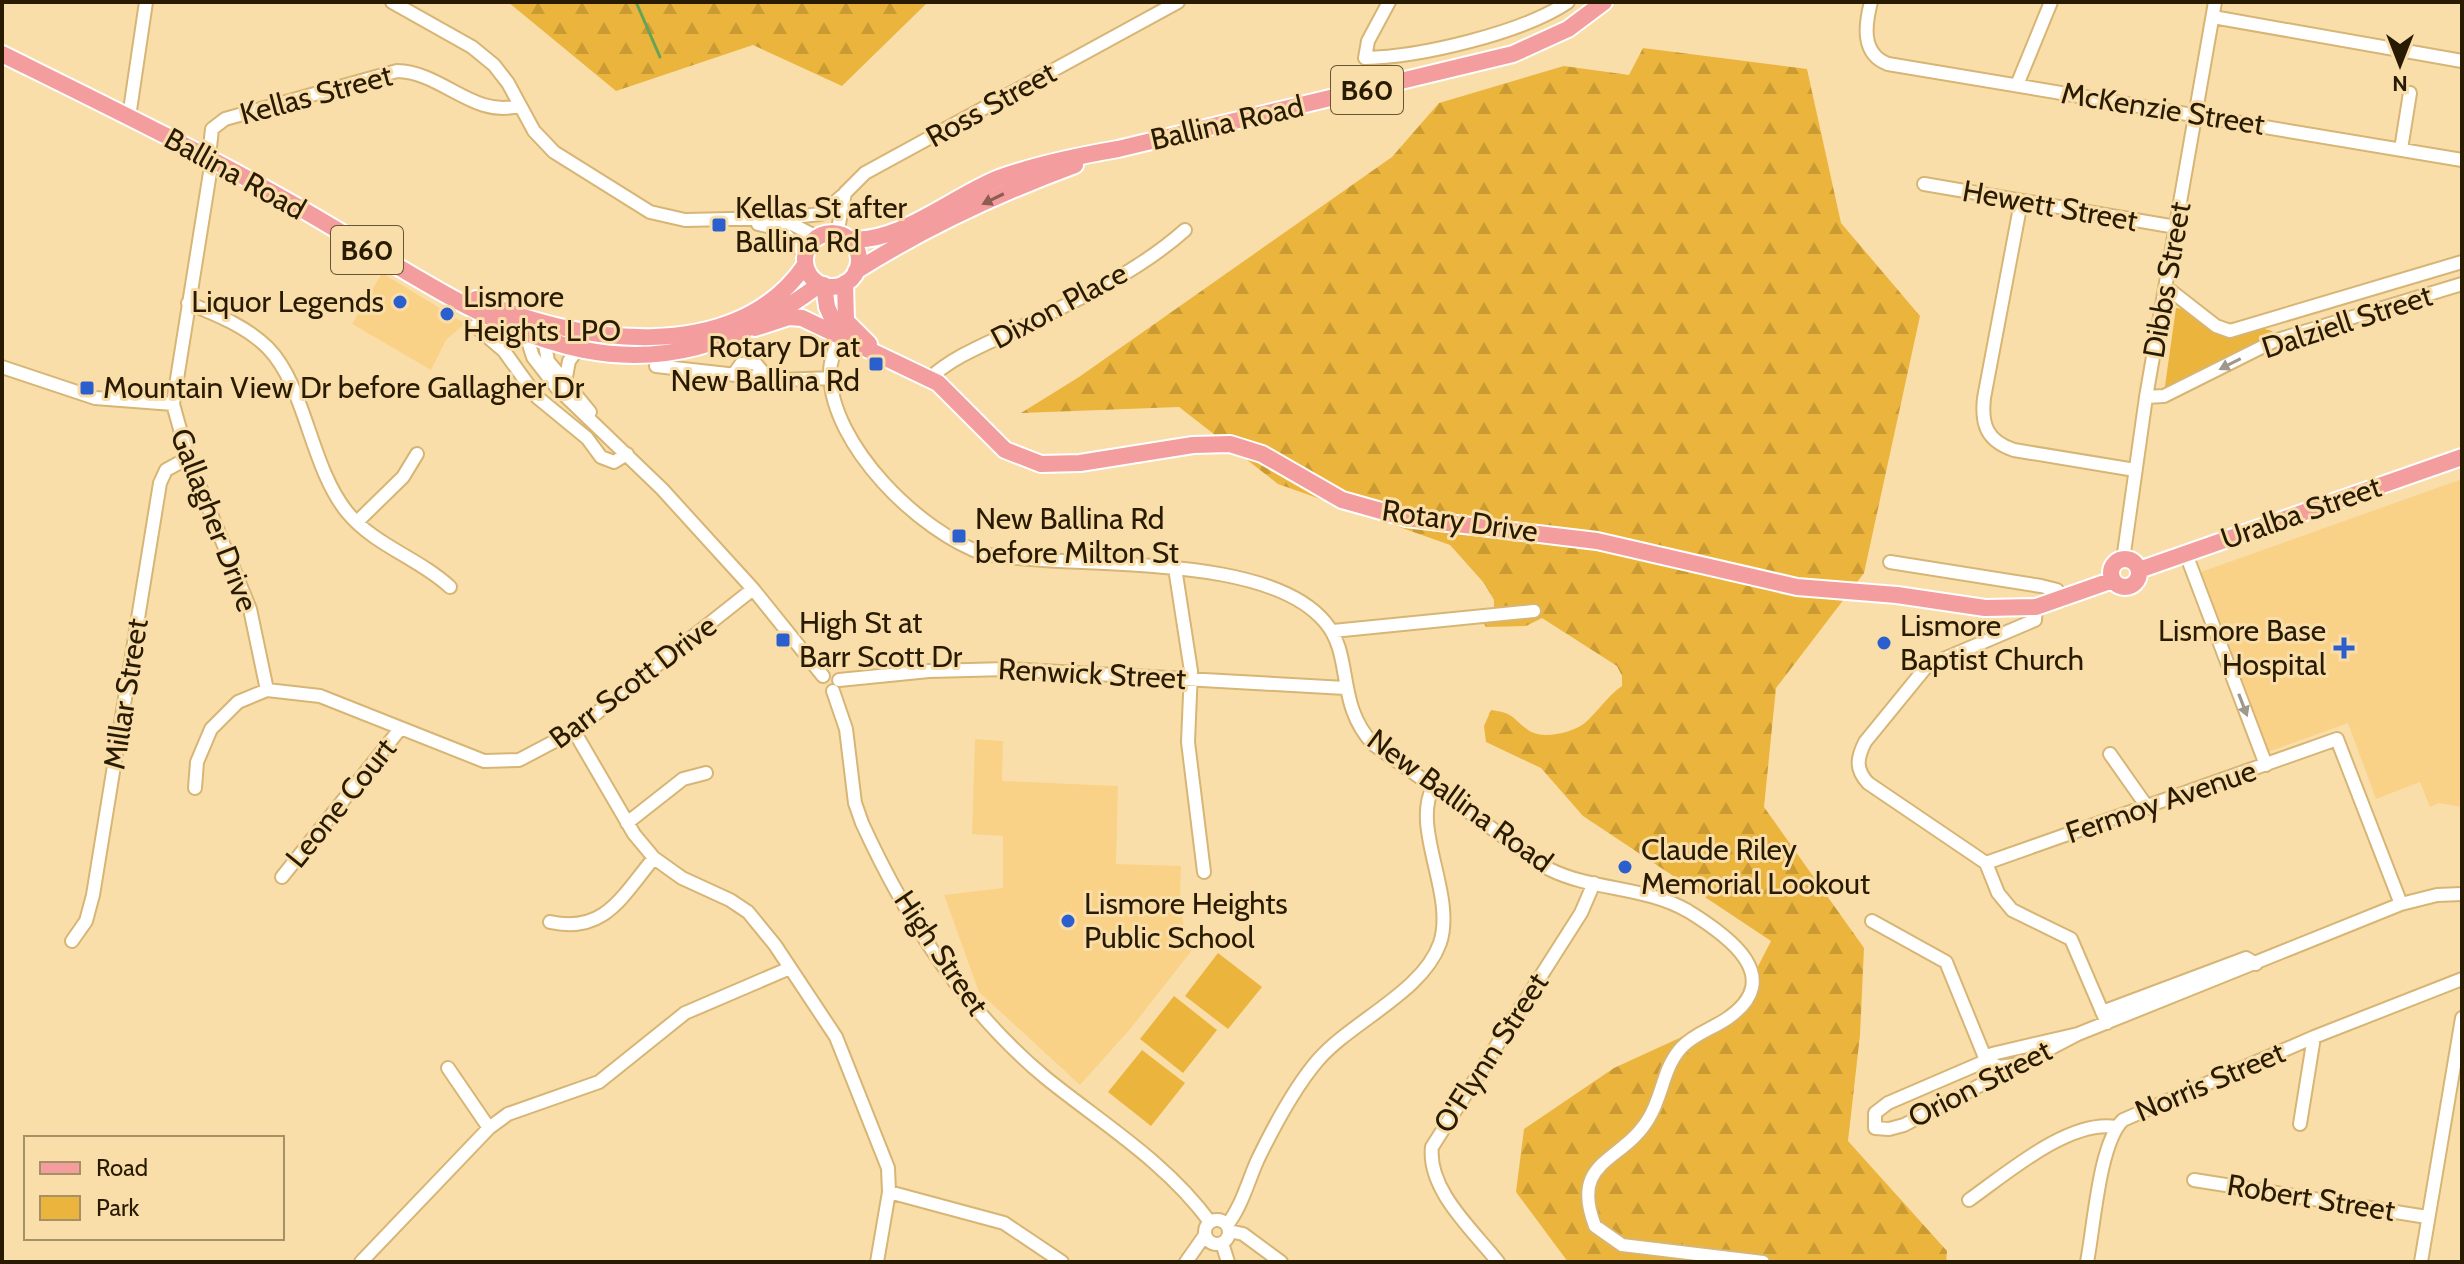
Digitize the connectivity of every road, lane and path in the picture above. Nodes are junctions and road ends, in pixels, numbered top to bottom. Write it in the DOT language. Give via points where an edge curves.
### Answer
graph roads {
  1 [pos="146,2"];
  2 [pos="392,2"];
  3 [pos="1178,2"];
  4 [pos="1389,2"];
  5 [pos="1568,2"];
  6 [pos="1604,2"];
  7 [pos="1871,2"];
  8 [pos="2051,2"];
  9 [pos="2215,2"];
  10 [pos="2213,17"];
  11 [pos="2,42"];
  12 [pos="2,54"];
  13 [pos="2462,61"];
  14 [pos="2017,85"];
  15 [pos="2410,93"];
  16 [pos="518,106"];
  17 [pos="130,112"];
  18 [pos="2197,114"];
  19 [pos="1118,149"];
  20 [pos="2401,149"];
  21 [pos="211,154"];
  22 [pos="2462,160"];
  23 [pos="1924,184"];
  24 [pos="845,193"];
  25 [pos="2021,202"];
  26 [pos="830,210"];
  27 [pos="780,218"];
  28 [pos="727,219"];
  29 [pos="2176,227"];
  30 [pos="1185,230"];
  31 [pos="831,236"];
  32 [pos="805,260"];
  33 [pos="2462,262"];
  34 [pos="850,277"];
  35 [pos="2462,284"];
  36 [pos="822,285"];
  37 [pos="2166,287"];
  38 [pos="188,303"];
  39 [pos="518,317"];
  40 [pos="475,326"];
  41 [pos="755,328"];
  42 [pos="843,328"];
  43 [pos="526,335"];
  44 [pos="544,341"];
  45 [pos="578,349"];
  46 [pos="656,366"];
  47 [pos="2,367"];
  48 [pos="831,378"];
  49 [pos="930,378"];
  50 [pos="565,382"];
  51 [pos="2146,397"];
  52 [pos="173,404"];
  53 [pos="604,430"];
  54 [pos="417,454"];
  55 [pos="627,454"];
  56 [pos="2462,457"];
  57 [pos="188,458"];
  58 [pos="2135,470"];
  59 [pos="357,522"];
  60 [pos="2186,554"];
  61 [pos="2123,560"];
  62 [pos="1890,562"];
  63 [pos="1175,568"];
  64 [pos="2139,570"];
  65 [pos="2113,580"];
  66 [pos="450,587"];
  67 [pos="753,589"];
  68 [pos="2062,600"];
  69 [pos="2036,607"];
  70 [pos="1534,611"];
  71 [pos="1333,631"];
  72 [pos="1190,678"];
  73 [pos="836,685"];
  74 [pos="1345,688"];
  75 [pos="267,690"];
  76 [pos="400,729"];
  77 [pos="574,731"];
  78 [pos="2110,754"];
  79 [pos="2266,765"];
  80 [pos="706,773"];
  81 [pos="1433,787"];
  82 [pos="195,788"];
  83 [pos="2148,808"];
  84 [pos="627,823"];
  85 [pos="654,858"];
  86 [pos="1986,863"];
  87 [pos="1204,872"];
  88 [pos="282,877"];
  89 [pos="1594,883"];
  90 [pos="2462,894"];
  91 [pos="2401,904"];
  92 [pos="1872,921"];
  93 [pos="550,922"];
  94 [pos="72,941"];
  95 [pos="790,968"];
  96 [pos="2462,979"];
  97 [pos="2105,1017"];
  98 [pos="2462,1018"];
  99 [pos="2078,1034"];
  100 [pos="2314,1037"];
  101 [pos="2459,1052"];
  102 [pos="1986,1060"];
  103 [pos="2020,1064"];
  104 [pos="448,1068"];
  105 [pos="2300,1124"];
  106 [pos="2116,1127"];
  107 [pos="489,1128"];
  108 [pos="2194,1180"];
  109 [pos="889,1192"];
  110 [pos="1969,1200"];
  111 [pos="2427,1217"];
  112 [pos="1207,1228"];
  113 [pos="1228,1228"];
  114 [pos="1222,1243"];
  115 [pos="361,1262"];
  116 [pos="877,1262"];
  117 [pos="1062,1262"];
  118 [pos="1186,1262"];
  119 [pos="1228,1262"];
  120 [pos="1281,1262"];
  121 [pos="1498,1262"];
  122 [pos="1763,1262"];
  123 [pos="2087,1262"];
  124 [pos="2421,1262"];
  1 -- 17 [label="street"];
  2 -- 16 [label="street" via="494,65"];
  3 -- 24 [label="street, Ross Street" via="865,173"];
  4 -- 5 [label="street" via="1365,58 1504,31"];
  6 -- 19 [label="main road, Ballina Road / B60" via="1568,29 1513,54"];
  7 -- 14 [label="street, McKenzie Street" via="1866,26 1870,50 1888,64"];
  8 -- 14 [label="street"];
  9 -- 10 [label="street, Dibbs Street"];
  10 -- 13 [label="street"];
  10 -- 18 [label="street, Dibbs Street"];
  11 -- 17 [label="main road, Ballina Road / B60"];
  12 -- 17 [label="main road, Ballina Road / B60"];
  14 -- 18 [label="street, McKenzie Street"];
  15 -- 20 [label="street"];
  16 -- 21 [label="street, Kellas Street" via="492,109 425,75 397,71 239,114 216,125"];
  16 -- 28 [label="street" via="554,152 650,212 685,220"];
  17 -- 21 [label="main road, Ballina Road / B60"];
  18 -- 20 [label="street, McKenzie Street"];
  18 -- 29 [label="street, Dibbs Street"];
  19 -- 31 [label="main road, Ballina Road / B60" via="1000,178 882,239"];
  19 -- 34 [label="main road, Ballina Road / B60, one-way" via="990,200 885,252"];
  20 -- 22 [label="street, McKenzie Street"];
  21 -- 38 [label="street, Gallagher Drive"];
  21 -- 39 [label="main road, Ballina Road / B60" via="420,272"];
  21 -- 43 [label="main road, Ballina Road / B60" via="414,279"];
  23 -- 25 [label="street, Hewett Street"];
  24 -- 26 [label="street"];
  24 -- 31 [label="street"];
  25 -- 29 [label="street, Hewett Street"];
  25 -- 58 [label="street" via="1984,398 1987,433 2014,450"];
  26 -- 27 [label="street"];
  26 -- 31 [label="street"];
  27 -- 28 [label="street"];
  27 -- 31 [label="street"];
  28 -- 32 [label="street" via="780,229"];
  29 -- 37 [label="street, Dibbs Street"];
  30 -- 49 [label="street, Dixon Place" via="1160,253 946,364"];
  31 -- 32 [label="main road, B60"];
  31 -- 34 [label="main road" via="858,255"];
  32 -- 36 [label="main road" via="811,277"];
  32 -- 39 [label="main road, Ballina Road / B60" via="775,300 698,331 626,338"];
  33 -- 37 [label="street, Dalziell Street" via="2230,331"];
  34 -- 36 [label="main road, B60"];
  34 -- 42 [label="main road"];
  35 -- 51 [label="street, Dalziell Street, one-way" via="2274,341 2159,398"];
  36 -- 41 [label="main road, Ballina Road / B60"];
  36 -- 42 [label="main road, Rotary Drive" via="827,307"];
  37 -- 51 [label="street, Dibbs Street"];
  38 -- 52 [label="street, Gallagher Drive"];
  38 -- 59 [label="street" via="238,325 270,350 287,378 330,485"];
  39 -- 44 [label="street" via="538,329"];
  40 -- 55 [label="street" via="504,351 537,397 587,438 601,457 614,462"];
  41 -- 42 [label="main road, Rotary Drive" via="795,317"];
  41 -- 45 [label="main road, Ballina Road / B60" via="673,351"];
  42 -- 48 [label="street"];
  42 -- 49 [label="main road, Rotary Drive"];
  43 -- 44 [label="main road, Ballina Road / B60"];
  43 -- 53 [label="street" via="540,368"];
  44 -- 45 [label="main road, Ballina Road / B60"];
  44 -- 50 [label="street" via="548,361"];
  45 -- 50 [label="street"];
  46 -- 48 [label="street" via="769,379"];
  47 -- 52 [label="street" via="95,398"];
  48 -- 63 [label="street" via="844,421 879,479 947,538 1005,558"];
  49 -- 69 [label="main road, Rotary Drive" via="1005,450 1041,464 1230,444 1262,454 1342,500 1406,518 1597,541 1797,587 2003,610"];
  50 -- 53 [label="street"];
  51 -- 58 [label="street, Dibbs Street"];
  52 -- 57 [label="street, Gallagher Drive"];
  53 -- 55 [label="street"];
  54 -- 59 [label="street" via="403,477"];
  55 -- 67 [label="street"];
  56 -- 60 [label="main road, Uralba Street"];
  57 -- 75 [label="street, Gallagher Drive" via="250,609"];
  57 -- 94 [label="street, Millar Street" via="166,470 160,483 93,895 86,921"];
  58 -- 61 [label="street, Dibbs Street"];
  59 -- 66 [label="street"];
  60 -- 64 [label="main road, Uralba Street"];
  60 -- 79 [label="street, one-way"];
  61 -- 64 [label="main road"];
  61 -- 65 [label="main road" via="2112,569"];
  62 -- 68 [label="street" via="2041,586 2057,590"];
  63 -- 71 [label="street" via="1286,592 1310,606"];
  63 -- 72 [label="street"];
  64 -- 65 [label="main road, Uralba Street" via="2132,586 2121,587"];
  65 -- 68 [label="main road, Uralba Street"];
  67 -- 73 [label="street, High Street" via="823,676 822,687"];
  67 -- 77 [label="street, Barr Scott Drive"];
  68 -- 69 [label="main road, Uralba Street"];
  69 -- 86 [label="street, Uralba Street" via="2035,620 1927,666 1858,755 1868,783"];
  70 -- 71 [label="street"];
  71 -- 74 [label="street, New Ballina Road"];
  72 -- 73 [label="street, Renwick Street" via="971,669"];
  72 -- 74 [label="street, Renwick Street"];
  72 -- 87 [label="street" via="1188,742"];
  73 -- 112 [label="street, High Street" via="862,823 955,985 1046,1078 1166,1171"];
  74 -- 81 [label="street, New Ballina Road" via="1364,734"];
  75 -- 76 [label="street, Barr Scott Drive" via="320,696"];
  75 -- 82 [label="street" via="238,702 211,729 197,762"];
  76 -- 77 [label="street, Barr Scott Drive" via="496,763 530,756"];
  76 -- 88 [label="street, Leone Court"];
  77 -- 84 [label="street"];
  78 -- 83 [label="street"];
  79 -- 83 [label="street, Fermoy Avenue"];
  79 -- 91 [label="street, Fermoy Avenue" via="2337,739"];
  80 -- 84 [label="street" via="683,779"];
  81 -- 89 [label="street, New Ballina Road" via="1549,869"];
  81 -- 113 [label="street" via="1429,823 1444,915 1436,953 1414,980 1313,1066 1270,1138"];
  83 -- 86 [label="street, Fermoy Avenue"];
  84 -- 85 [label="street"];
  85 -- 93 [label="street" via="597,920 570,927"];
  85 -- 95 [label="street" via="748,912"];
  86 -- 97 [label="street" via="1998,893 2012,910 2071,939"];
  89 -- 121 [label="street, O'Flynn Street" via="1581,913 1432,1147 1438,1182"];
  89 -- 122 [label="street, New Ballina Road" via="1644,893 1692,914 1748,959 1753,980 1740,1008 1674,1056 1648,1121 1598,1166 1587,1195 1595,1226 1622,1245"];
  90 -- 91 [label="street, Orion Street"];
  91 -- 97 [label="street, Orion Street" via="2256,964"];
  92 -- 102 [label="street" via="1946,962"];
  95 -- 107 [label="street" via="685,1013 599,1082 508,1114"];
  95 -- 109 [label="street" via="845,1057 885,1156"];
  96 -- 100 [label="street, Norris Street"];
  97 -- 99 [label="street, Orion Street"];
  98 -- 101 [label="street"];
  99 -- 102 [label="street, Orion Street" via="1992,1054"];
  99 -- 103 [label="street, Orion Street"];
  100 -- 105 [label="street"];
  100 -- 106 [label="street, Norris Street" via="2131,1114"];
  101 -- 111 [label="street"];
  102 -- 103 [label="street" via="1999,1067"];
  102 -- 103 [label="street, Orion Street" via="1888,1103 1875,1113 1875,1128 1904,1125"];
  104 -- 107 [label="street"];
  106 -- 110 [label="street, Norris Street" via="2095,1125 2066,1135"];
  106 -- 123 [label="street"];
  107 -- 115 [label="street"];
  108 -- 111 [label="street, Robert Street"];
  109 -- 116 [label="street"];
  109 -- 117 [label="street" via="1004,1223"];
  111 -- 124 [label="street"];
  112 -- 113 [label="street" via="1219,1220"];
  112 -- 114 [label="street" via="1211,1243"];
  112 -- 118 [label="street"];
  113 -- 114 [label="street"];
  113 -- 120 [label="street"];
  114 -- 119 [label="street"];
}
